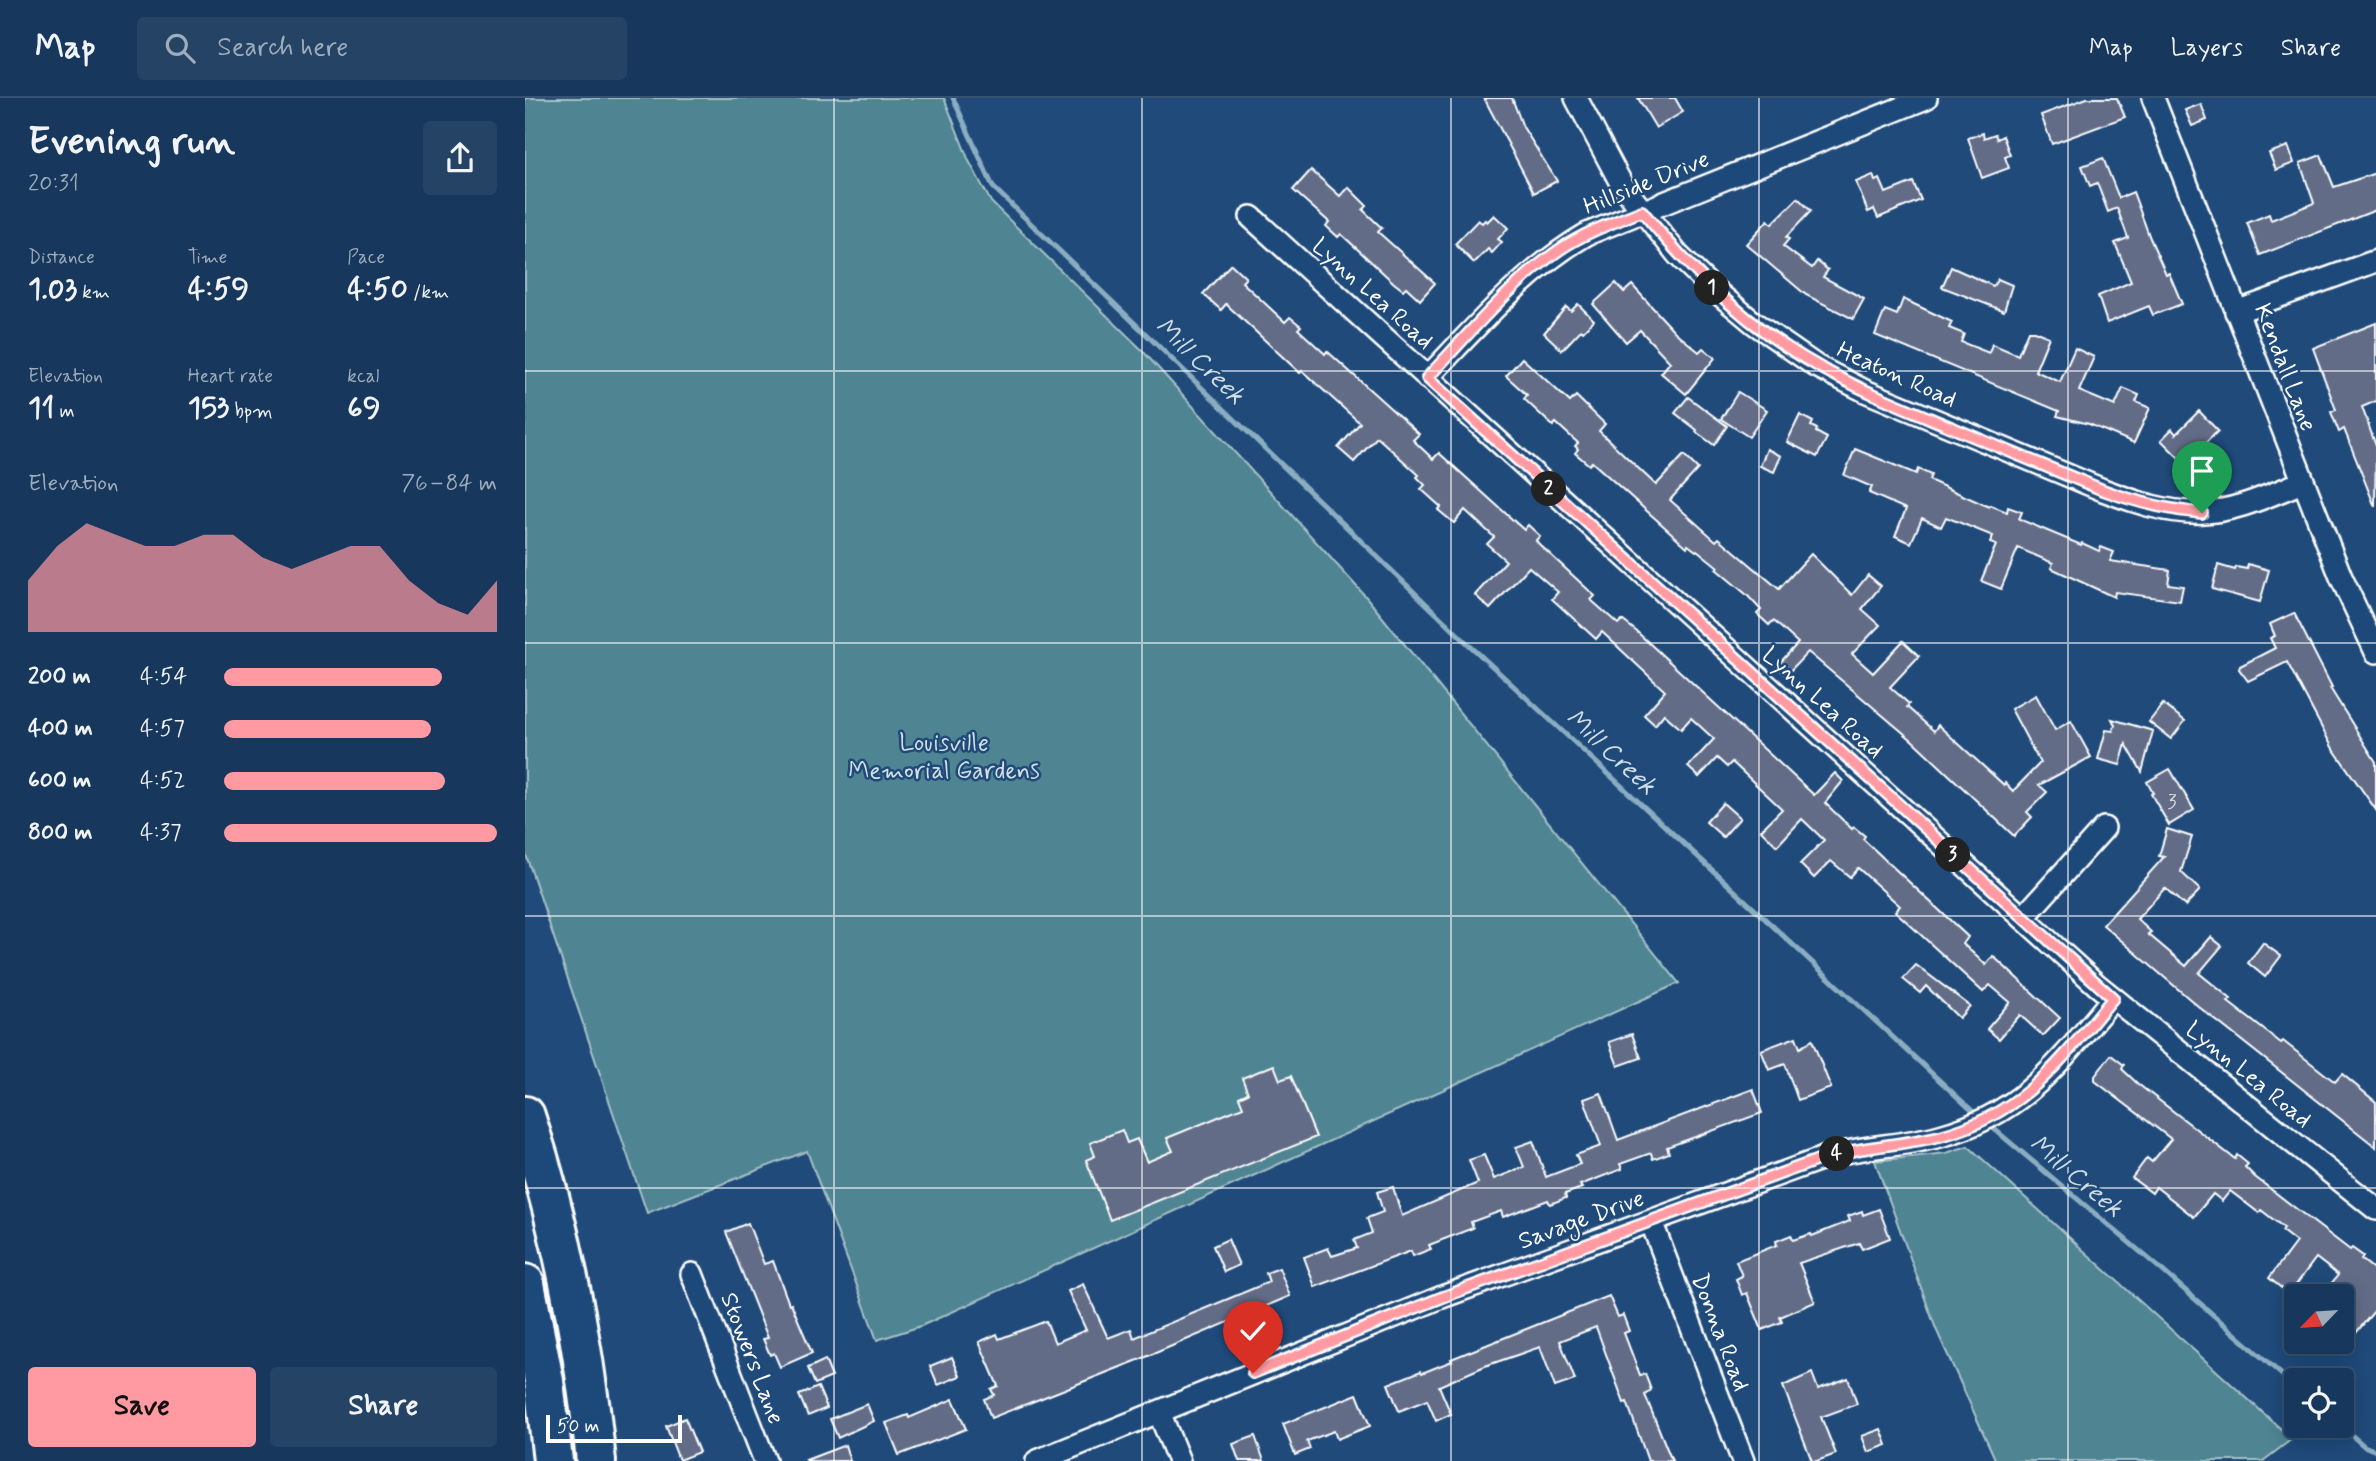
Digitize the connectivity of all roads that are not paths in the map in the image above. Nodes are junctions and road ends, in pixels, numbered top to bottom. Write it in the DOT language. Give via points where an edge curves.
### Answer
graph roads {
  1 [pos="1576,98"];
  2 [pos="1926,98"];
  3 [pos="2153,98"];
  4 [pos="1642,211"];
  5 [pos="1251,217"];
  6 [pos="2376,261"];
  7 [pos="2236,312"];
  8 [pos="1427,378"];
  9 [pos="2303,482"];
  10 [pos="2376,652"];
  11 [pos="2104,828"];
  12 [pos="2023,918"];
  13 [pos="2113,998"];
  14 [pos="525,1116"];
  15 [pos="2376,1209"];
  16 [pos="1651,1221"];
  17 [pos="692,1274"];
  18 [pos="525,1284"];
  19 [pos="1159,1412"];
  20 [pos="553,1461"];
  21 [pos="596,1461"];
  22 [pos="765,1461"];
  23 [pos="1037,1461"];
  24 [pos="1178,1461"];
  25 [pos="1743,1461"];
  1 -- 4 [label="street, Heaton Road" via="1622,185"];
  2 -- 4 [label="street, Hillside Drive"];
  3 -- 7 [label="street, Kendall Lane"];
  4 -- 8 [label="street, Hillside Drive" via="1559,250 1529,274"];
  4 -- 9 [label="street, Heaton Road" via="1711,287 1816,366 1864,391 2103,490 2171,511 2202,513"];
  5 -- 8 [label="street, Lynn Lea Road"];
  6 -- 7 [label="street"];
  7 -- 9 [label="street, Kendall Lane"];
  8 -- 12 [label="street, Lynn Lea Road"];
  9 -- 10 [label="street, Kendall Lane"];
  11 -- 12 [label="street"];
  12 -- 13 [label="street, Lynn Lea Road"];
  13 -- 15 [label="street, Lynn Lea Road"];
  13 -- 16 [label="street, Savage Drive" via="2028,1093 1972,1126 1829,1156"];
  14 -- 21 [label="highway" via="576,1318"];
  16 -- 19 [label="street, Savage Drive" via="1443,1297"];
  16 -- 25 [label="street, Donna Road"];
  17 -- 22 [label="street, Stowers Lane"];
  18 -- 20 [label="highway" via="544,1381"];
  19 -- 23 [label="street, Savage Drive"];
  19 -- 24 [label="street"];
}
